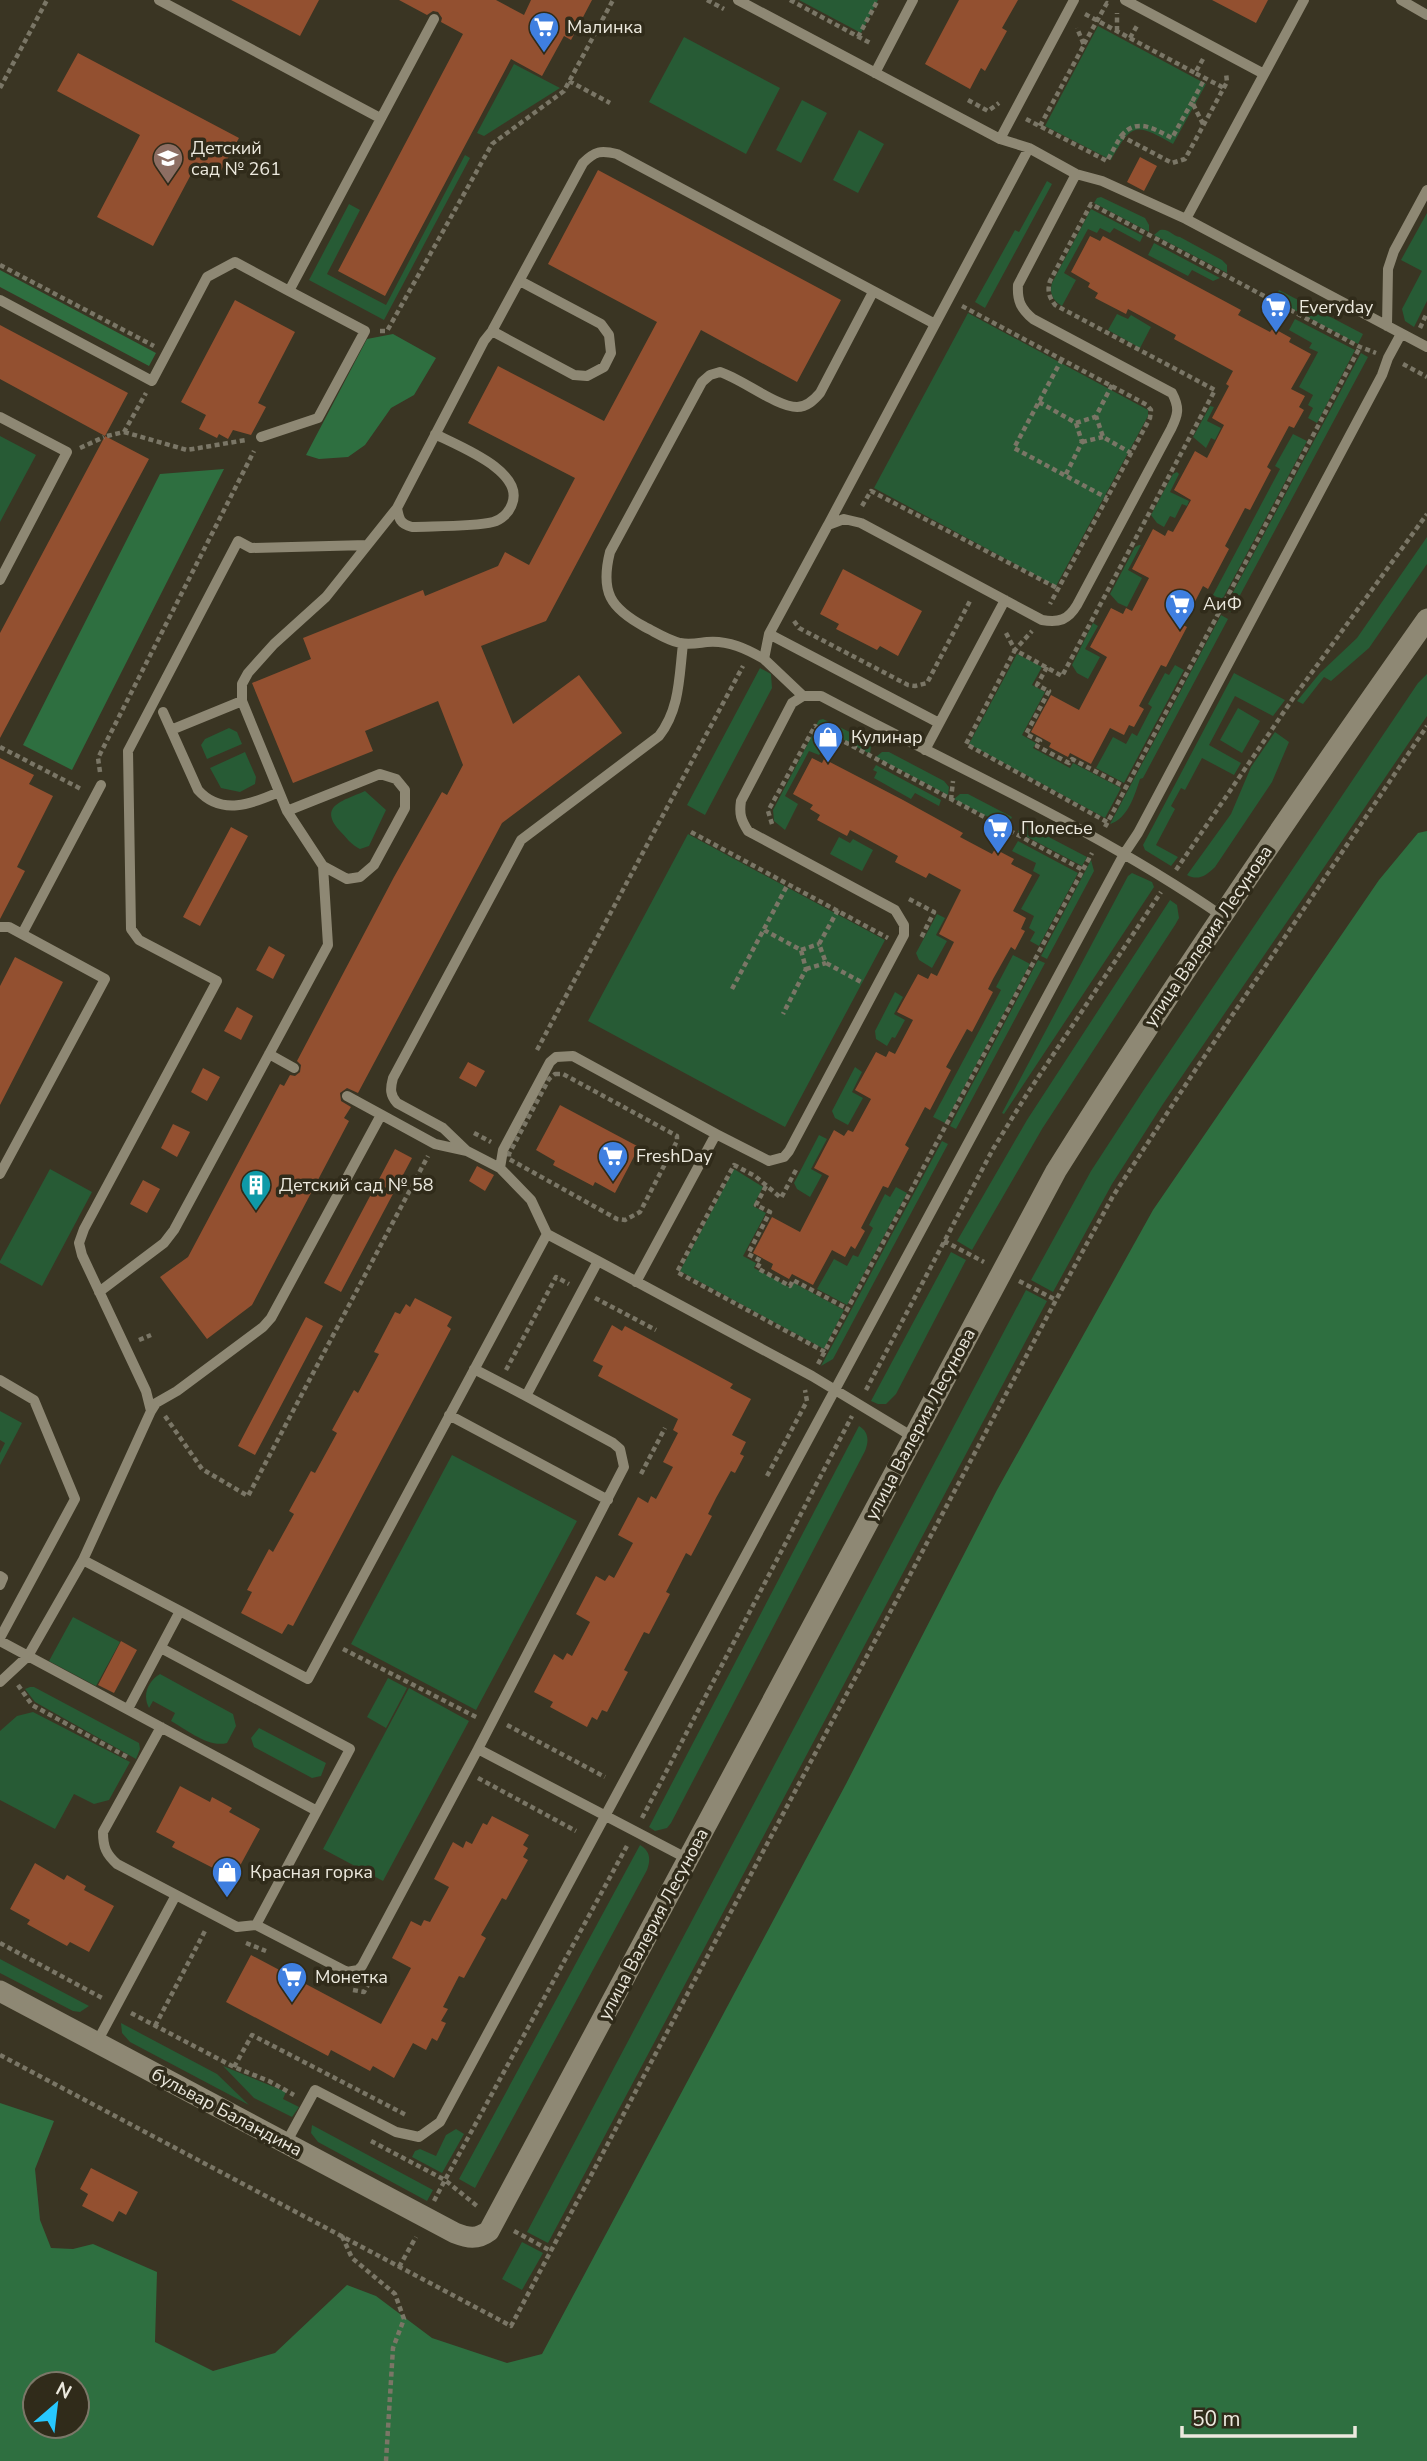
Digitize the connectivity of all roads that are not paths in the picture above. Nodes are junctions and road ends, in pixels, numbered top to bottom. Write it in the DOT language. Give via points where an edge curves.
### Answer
graph roads {
  1 [pos="159,0"];
  2 [pos="738,0"];
  3 [pos="913,0"];
  4 [pos="1304,0"];
  5 [pos="1401,0"];
  6 [pos="1121,4"];
  7 [pos="1076,6"];
  8 [pos="1427,15"];
  9 [pos="434,19"];
  10 [pos="875,73"];
  11 [pos="1264,74"];
  12 [pos="380,118"];
  13 [pos="1000,139"];
  14 [pos="1029,148"];
  15 [pos="1076,174"];
  16 [pos="1427,190"];
  17 [pos="1186,219"];
  18 [pos="520,281"];
  19 [pos="289,291"];
  20 [pos="873,292"];
  21 [pos="0,300"];
  22 [pos="934,324"];
  23 [pos="1387,326"];
  24 [pos="492,331"];
  25 [pos="1401,334"];
  26 [pos="1427,347"];
  27 [pos="0,417"];
  28 [pos="435,434"];
  29 [pos="261,437"];
  30 [pos="397,508"];
  31 [pos="828,525"];
  32 [pos="367,545"];
  33 [pos="0,580"];
  34 [pos="1005,600"];
  35 [pos="1427,619"];
  36 [pos="769,634"];
  37 [pos="683,644"];
  38 [pos="764,659"];
  39 [pos="803,696"];
  40 [pos="242,702"];
  41 [pos="163,712"];
  42 [pos="939,723"];
  43 [pos="171,730"];
  44 [pos="925,750"];
  45 [pos="101,785"];
  46 [pos="279,792"];
  47 [pos="287,811"];
  48 [pos="1124,854"];
  49 [pos="323,866"];
  50 [pos="1222,916"];
  51 [pos="0,927"];
  52 [pos="22,934"];
  53 [pos="269,1054"];
  54 [pos="293,1068"];
  55 [pos="346,1096"];
  56 [pos="381,1115"];
  57 [pos="716,1134"];
  58 [pos="467,1151"];
  59 [pos="500,1168"];
  60 [pos="0,1174"];
  61 [pos="547,1234"];
  62 [pos="598,1262"];
  63 [pos="636,1282"];
  64 [pos="99,1292"];
  65 [pos="474,1368"];
  66 [pos="0,1380"];
  67 [pos="836,1391"];
  68 [pos="526,1396"];
  69 [pos="154,1407"];
  70 [pos="449,1415"];
  71 [pos="913,1437"];
  72 [pos="608,1500"];
  73 [pos="83,1560"];
  74 [pos="0,1576"];
  75 [pos="0,1585"];
  76 [pos="180,1611"];
  77 [pos="0,1640"];
  78 [pos="161,1648"];
  79 [pos="28,1656"];
  80 [pos="0,1682"];
  81 [pos="128,1709"];
  82 [pos="161,1727"];
  83 [pos="478,1749"];
  84 [pos="317,1811"];
  85 [pos="606,1816"];
  86 [pos="688,1859"];
  87 [pos="176,1895"];
  88 [pos="256,1925"];
  89 [pos="0,1991"];
  90 [pos="97,2042"];
  91 [pos="286,2143"];
  92 [pos="455,2233"];
  1 -- 12 [label="lane"];
  2 -- 10 [label="lane"];
  3 -- 10 [label="lane"];
  4 -- 11 [label="lane"];
  5 -- 8 [label="lane"];
  6 -- 11 [label="lane" via="1223,58"];
  7 -- 13 [label="lane"];
  9 -- 12 [label="lane"];
  10 -- 13 [label="lane"];
  11 -- 17 [label="lane"];
  12 -- 19 [label="lane"];
  13 -- 14 [label="lane"];
  14 -- 15 [label="lane"];
  14 -- 22 [label="lane"];
  15 -- 17 [label="lane"];
  15 -- 34 [label="lane" via="1018,285 1022,309 1172,393 1178,415 1071,614 1055,622 1042,620"];
  16 -- 23 [label="lane" via="1388,270"];
  17 -- 23 [label="lane"];
  18 -- 20 [label="lane" via="583,163 602,150"];
  18 -- 24 [label="lane"];
  18 -- 24 [label="lane" via="601,324 611,342 608,361 596,373 575,375"];
  19 -- 21 [label="lane" via="235,262 207,277 152,382"];
  19 -- 29 [label="lane" via="365,331 318,418"];
  20 -- 22 [label="lane"];
  20 -- 37 [label="lane" via="820,393 806,405 782,403 720,372 702,382 610,552 606,582 622,615"];
  22 -- 31 [label="lane"];
  23 -- 25 [label="lane"];
  24 -- 28 [label="lane"];
  25 -- 26 [label="lane"];
  25 -- 48 [label="lane"];
  27 -- 33 [label="lane" via="67,453"];
  28 -- 30 [label="lane"];
  28 -- 30 [label="lane" via="509,477 513,503 495,522 412,527 399,520"];
  30 -- 32 [label="lane"];
  31 -- 34 [label="lane" via="854,521"];
  31 -- 36 [label="lane"];
  32 -- 40 [label="lane" via="326,597 248,673 242,684"];
  32 -- 64 [label="lane" via="251,548 238,541 128,751 131,929 139,940 217,981 84,1229 79,1243"];
  34 -- 42 [label="lane"];
  35 -- 50 [label="main road, улица Валерия Лесунова"];
  36 -- 38 [label="lane"];
  36 -- 42 [label="lane"];
  37 -- 38 [label="lane" via="723,642"];
  37 -- 58 [label="lane" via="669,723 659,736 521,840 393,1078 390,1088 397,1103 443,1128"];
  38 -- 39 [label="lane"];
  39 -- 44 [label="lane" via="821,696"];
  39 -- 57 [label="lane" via="792,703 741,802 742,821 748,831 895,909 904,935 784,1157 760,1158"];
  40 -- 43 [label="lane"];
  40 -- 46 [label="lane"];
  41 -- 43 [label="lane"];
  42 -- 44 [label="lane"];
  43 -- 46 [label="lane" via="198,790 209,800 245,806"];
  44 -- 48 [label="lane"];
  45 -- 52 [label="lane"];
  46 -- 47 [label="lane"];
  47 -- 49 [label="lane"];
  47 -- 49 [label="lane" via="380,774 396,779 405,790 405,808 373,865 360,877 347,878"];
  48 -- 50 [label="lane"];
  48 -- 67 [label="lane"];
  49 -- 53 [label="lane" via="328,945"];
  50 -- 71 [label="main road, улица Валерия Лесунова" via="1056,1171"];
  51 -- 52 [label="lane"];
  52 -- 60 [label="lane" via="106,979"];
  53 -- 54 [label="lane"];
  53 -- 64 [label="lane" via="174,1230 164,1243"];
  55 -- 56 [label="lane"];
  56 -- 58 [label="lane" via="435,1143"];
  56 -- 69 [label="lane" via="271,1318"];
  57 -- 59 [label="lane" via="564,1055 556,1057 546,1070 503,1150"];
  57 -- 63 [label="lane"];
  58 -- 59 [label="lane"];
  59 -- 61 [label="lane" via="531,1200"];
  61 -- 62 [label="lane"];
  61 -- 65 [label="lane"];
  62 -- 63 [label="lane"];
  62 -- 68 [label="lane"];
  63 -- 67 [label="lane"];
  64 -- 69 [label="lane"];
  65 -- 68 [label="lane"];
  65 -- 70 [label="lane"];
  66 -- 77 [label="lane" via="34,1400 75,1499"];
  67 -- 71 [label="lane"];
  67 -- 85 [label="lane"];
  68 -- 72 [label="lane" via="620,1449 624,1467"];
  69 -- 73 [label="lane"];
  70 -- 72 [label="lane"];
  70 -- 76 [label="lane" via="308,1679"];
  71 -- 86 [label="main road, улица Валерия Лесунова"];
  72 -- 83 [label="lane"];
  73 -- 76 [label="lane"];
  73 -- 79 [label="lane"];
  74 -- 75 [label="lane" via="4,1578"];
  76 -- 78 [label="lane"];
  77 -- 79 [label="lane"];
  78 -- 81 [label="lane"];
  78 -- 84 [label="lane" via="351,1749"];
  79 -- 80 [label="lane"];
  79 -- 81 [label="lane"];
  81 -- 82 [label="lane"];
  82 -- 84 [label="lane"];
  82 -- 87 [label="lane" via="103,1832 103,1844 117,1864"];
  83 -- 85 [label="lane"];
  83 -- 88 [label="lane" via="358,1970 347,1972"];
  84 -- 88 [label="lane"];
  85 -- 86 [label="lane"];
  85 -- 91 [label="lane" via="440,2122 419,2137 396,2132 315,2090"];
  86 -- 92 [label="main road, улица Валерия Лесунова" via="489,2231 473,2238"];
  87 -- 88 [label="lane" via="237,1927"];
  87 -- 90 [label="lane"];
  89 -- 90 [label="main road, бульвар Баландина"];
  90 -- 91 [label="main road, бульвар Баландина"];
  91 -- 92 [label="main road, бульвар Баландина"];
}
